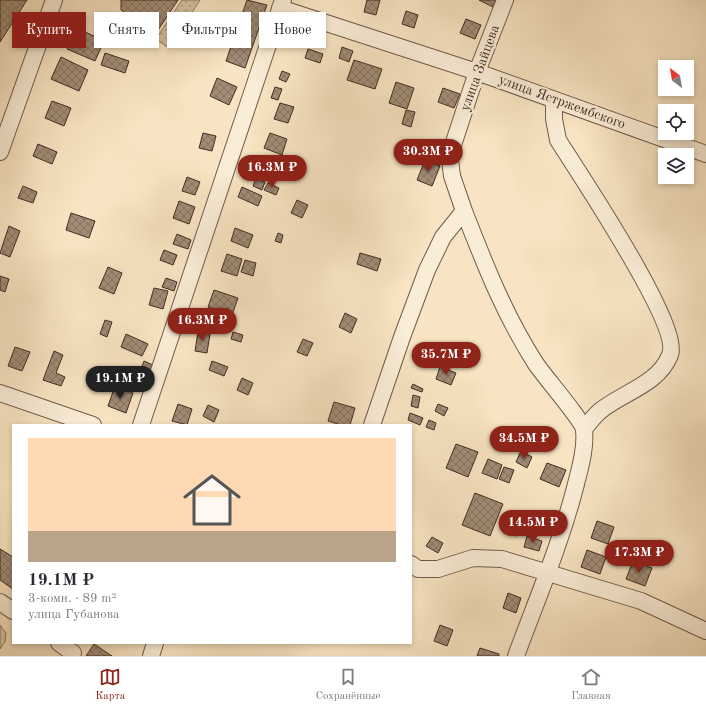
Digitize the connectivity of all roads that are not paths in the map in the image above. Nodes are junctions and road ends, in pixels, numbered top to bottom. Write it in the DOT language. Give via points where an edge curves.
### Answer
graph roads {
  1 [pos="54,0"];
  2 [pos="505,0"];
  3 [pos="281,4"];
  4 [pos="477,72"];
  5 [pos="554,100"];
  6 [pos="0,152"];
  7 [pos="706,154"];
  8 [pos="464,211"];
  9 [pos="0,393"];
  10 [pos="90,424"];
  11 [pos="141,424"];
  12 [pos="372,424"];
  13 [pos="584,429"];
  14 [pos="413,570"];
  15 [pos="547,574"];
  16 [pos="0,602"];
  17 [pos="12,610"];
  18 [pos="706,631"];
  19 [pos="60,644"];
  20 [pos="155,644"];
  21 [pos="71,656"];
  22 [pos="151,656"];
  23 [pos="516,656"];
  1 -- 6 [label="street"];
  2 -- 4 [label="street, улица Зайцева"];
  3 -- 4 [label="street, улица Ястржембского"];
  3 -- 11 [label="street"];
  4 -- 5 [label="street, улица Ястржембского"];
  4 -- 8 [label="street, улица Зайцева" via="450,160 452,176"];
  5 -- 7 [label="street, улица Ястржембского"];
  5 -- 13 [label="street" via="558,140 652,295 670,338 670,354 657,375 600,411"];
  8 -- 12 [label="street" via="443,237 427,270"];
  8 -- 13 [label="street, улица Зайцева" via="488,275 512,325 537,365"];
  9 -- 10 [label="street"];
  13 -- 15 [label="street" via="581,464 567,521"];
  14 -- 15 [label="street" via="438,569 473,558 502,559"];
  15 -- 18 [label="street" via="641,601"];
  15 -- 23 [label="street"];
  16 -- 17 [label="street"];
  19 -- 21 [label="street" via="73,653"];
  20 -- 22 [label="street"];
}
